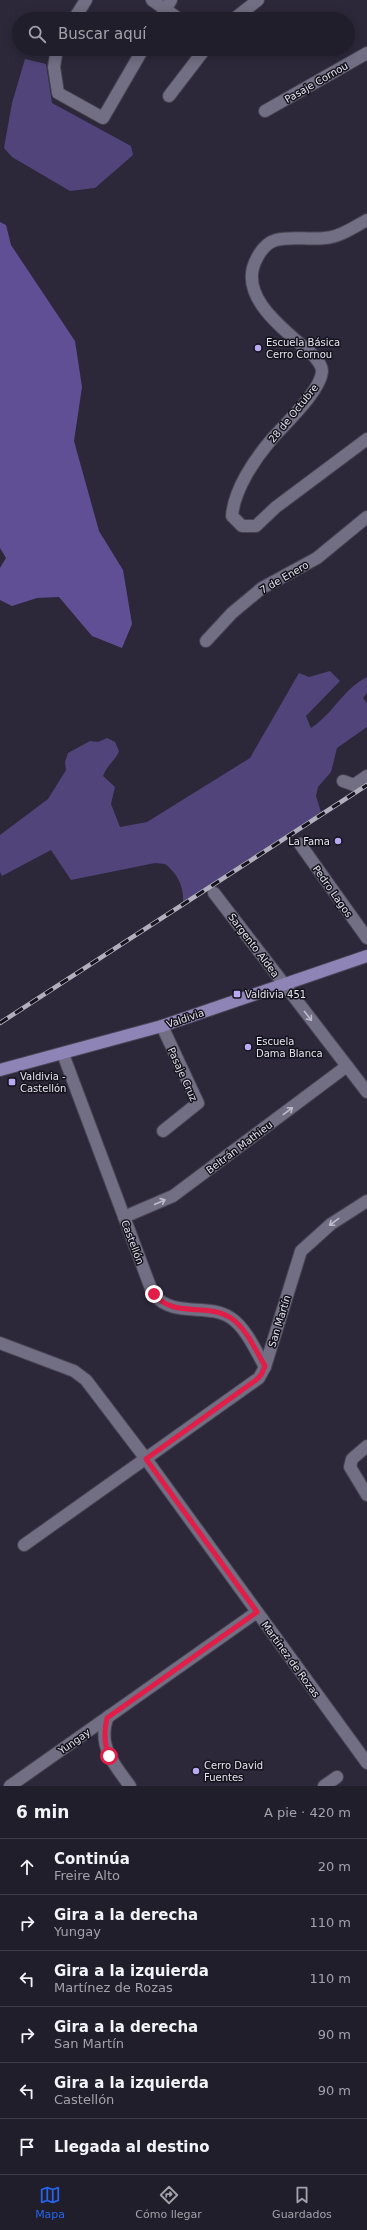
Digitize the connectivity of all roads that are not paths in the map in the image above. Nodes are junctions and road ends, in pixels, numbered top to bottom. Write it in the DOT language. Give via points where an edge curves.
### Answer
graph roads {
  1 [pos="86,0"];
  2 [pos="152,0"];
  3 [pos="258,0"];
  4 [pos="166,10"];
  5 [pos="78,12"];
  6 [pos="243,12"];
  7 [pos="367,53"];
  8 [pos="56,56"];
  9 [pos="139,56"];
  10 [pos="200,56"];
  11 [pos="169,96"];
  12 [pos="265,111"];
  13 [pos="367,220"];
  14 [pos="367,439"];
  15 [pos="367,518"];
  16 [pos="206,640"];
  17 [pos="367,776"];
  18 [pos="343,780"];
  19 [pos="300,844"];
  20 [pos="214,893"];
  21 [pos="367,938"];
  22 [pos="367,956"];
  23 [pos="284,985"];
  24 [pos="162,1026"];
  25 [pos="63,1054"];
  26 [pos="347,1066"];
  27 [pos="0,1070"];
  28 [pos="367,1092"];
  29 [pos="163,1131"];
  30 [pos="367,1201"];
  31 [pos="124,1217"];
  32 [pos="0,1343"];
  33 [pos="265,1366"];
  34 [pos="367,1446"];
  35 [pos="146,1459"];
  36 [pos="367,1495"];
  37 [pos="24,1546"];
  38 [pos="257,1612"];
  39 [pos="111,1715"];
  40 [pos="367,1763"];
  41 [pos="337,1777"];
  42 [pos="10,1786"];
  43 [pos="130,1786"];
  44 [pos="324,1786"];
  1 -- 5 [label="street"];
  2 -- 4 [label="street"];
  3 -- 6 [label="street"];
  7 -- 12 [label="street, Pasaje Cornou"];
  8 -- 9 [label="street" via="54,67 58,93 103,118"];
  10 -- 11 [label="street"];
  13 -- 14 [label="street, 28 de Octubre" via="346,232 325,238 292,238 268,243 256,260 252,283 258,302 313,355 322,370 314,389 269,442 250,471 233,502 232,516 242,526 256,526"];
  15 -- 16 [label="street, 7 de Enero" via="317,558 262,588 232,613"];
  17 -- 18 [label="street" via="354,785"];
  19 -- 21 [label="street, Pedro Lagos"];
  20 -- 23 [label="street, Sargento Aldea"];
  22 -- 23 [label="main road, Valdivia"];
  23 -- 24 [label="main road, Valdivia"];
  23 -- 26 [label="street, Sargento Aldea, one-way"];
  24 -- 25 [label="main road, Valdivia"];
  24 -- 29 [label="street, Pasaje Cruz" via="198,1101 196,1106"];
  25 -- 27 [label="main road, Valdivia"];
  25 -- 31 [label="street, Castellón"];
  26 -- 28 [label="street, Sargento Aldea"];
  31 -- 26 [label="street, Beltrán Mathieu, one-way" via="173,1196"];
  30 -- 33 [label="street, San Martín, one-way" via="331,1224 301,1251"];
  31 -- 33 [label="street, Castellón" via="151,1289 157,1298 174,1308 216,1312 231,1318 240,1326"];
  32 -- 35 [label="street, Martínez de Rozas" via="79,1374"];
  33 -- 35 [label="street, San Martín" via="256,1380"];
  34 -- 36 [label="street" via="350,1462"];
  35 -- 37 [label="street, San Martín"];
  35 -- 38 [label="street, Martínez de Rozas"];
  38 -- 39 [label="street, Yungay"];
  38 -- 40 [label="street, Martínez de Rozas"];
  39 -- 42 [label="street, Yungay"];
  39 -- 43 [label="street" via="105,1724 106,1747 109,1756"];
  41 -- 44 [label="street"];
}
